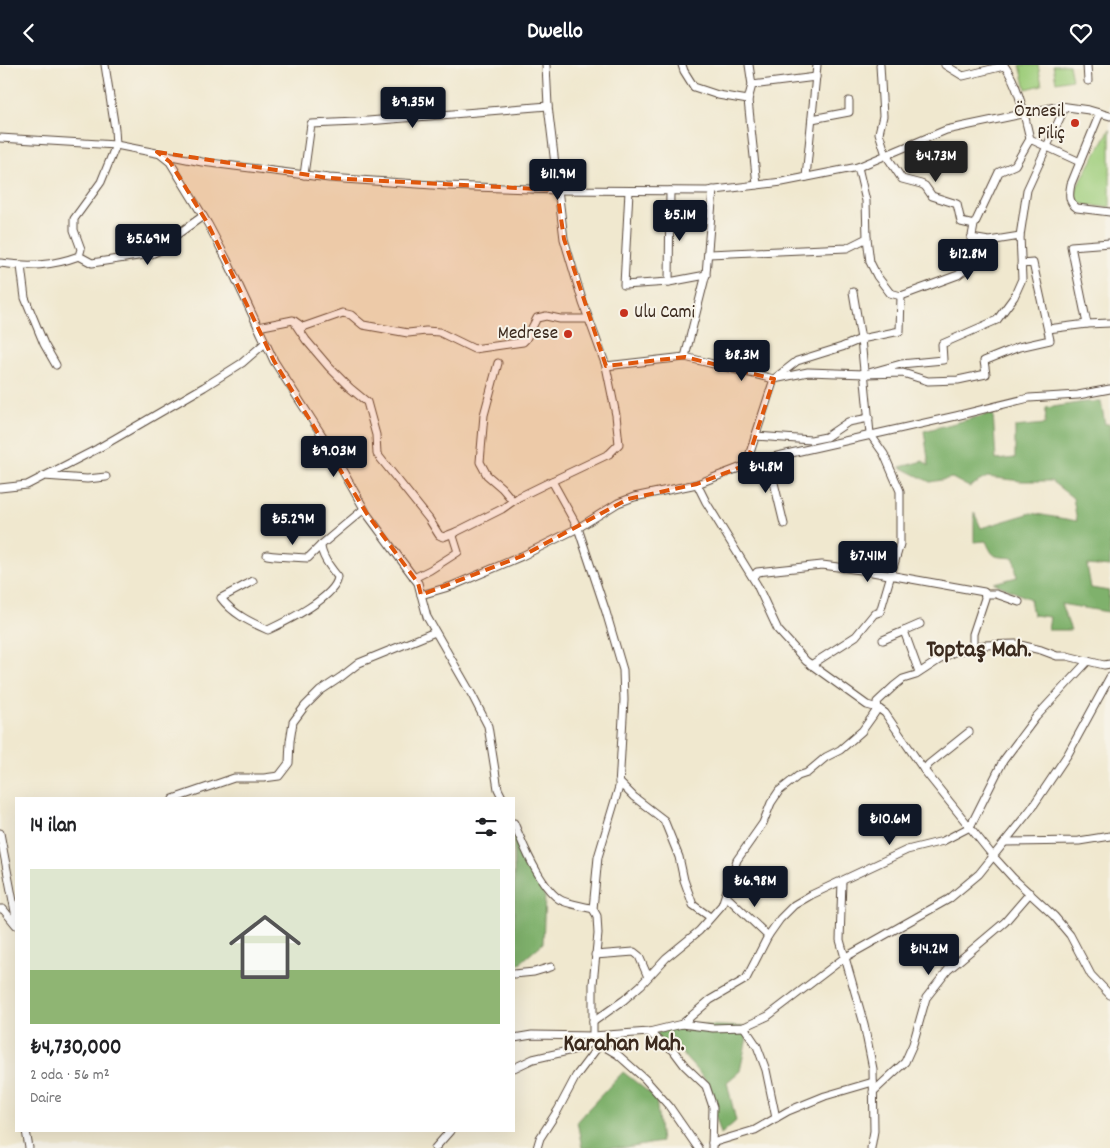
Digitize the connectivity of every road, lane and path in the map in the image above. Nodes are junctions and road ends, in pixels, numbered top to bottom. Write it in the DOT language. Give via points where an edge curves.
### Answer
graph roads {
  1 [pos="105,65"];
  2 [pos="546,65"];
  3 [pos="682,65"];
  4 [pos="749,65"];
  5 [pos="817,65"];
  6 [pos="880,65"];
  7 [pos="945,65"];
  8 [pos="1004,65"];
  9 [pos="1087,65"];
  10 [pos="816,77"];
  11 [pos="1088,81"];
  12 [pos="752,85"];
  13 [pos="748,100"];
  14 [pos="849,101"];
  15 [pos="548,106"];
  16 [pos="1065,107"];
  17 [pos="1100,113"];
  18 [pos="1024,114"];
  19 [pos="1110,116"];
  20 [pos="812,119"];
  21 [pos="0,138"];
  22 [pos="1030,139"];
  23 [pos="116,145"];
  24 [pos="1046,146"];
  25 [pos="157,152"];
  26 [pos="886,155"];
  27 [pos="1080,163"];
  28 [pos="858,167"];
  29 [pos="304,175"];
  30 [pos="806,177"];
  31 [pos="757,185"];
  32 [pos="557,190"];
  33 [pos="713,190"];
  34 [pos="629,191"];
  35 [pos="670,191"];
  36 [pos="1110,212"];
  37 [pos="203,216"];
  38 [pos="974,225"];
  39 [pos="1020,236"];
  40 [pos="867,238"];
  41 [pos="971,238"];
  42 [pos="1110,243"];
  43 [pos="709,254"];
  44 [pos="80,256"];
  45 [pos="0,263"];
  46 [pos="1021,264"];
  47 [pos="21,266"];
  48 [pos="706,275"];
  49 [pos="669,282"];
  50 [pos="853,292"];
  51 [pos="901,296"];
  52 [pos="589,319"];
  53 [pos="294,320"];
  54 [pos="1087,323"];
  55 [pos="1110,323"];
  56 [pos="258,327"];
  57 [pos="1048,329"];
  58 [pos="861,339"];
  59 [pos="265,343"];
  60 [pos="684,357"];
  61 [pos="498,363"];
  62 [pos="56,365"];
  63 [pos="606,366"];
  64 [pos="865,374"];
  65 [pos="774,379"];
  66 [pos="1110,389"];
  67 [pos="869,419"];
  68 [pos="870,434"];
  69 [pos="755,435"];
  70 [pos="768,458"];
  71 [pos="746,465"];
  72 [pos="44,476"];
  73 [pos="106,477"];
  74 [pos="552,481"];
  75 [pos="697,484"];
  76 [pos="0,488"];
  77 [pos="513,501"];
  78 [pos="364,509"];
  79 [pos="784,524"];
  80 [pos="578,528"];
  81 [pos="456,532"];
  82 [pos="321,545"];
  83 [pos="267,555"];
  84 [pos="753,577"];
  85 [pos="890,577"];
  86 [pos="414,578"];
  87 [pos="253,581"];
  88 [pos="985,594"];
  89 [pos="421,595"];
  90 [pos="1019,602"];
  91 [pos="920,624"];
  92 [pos="904,631"];
  93 [pos="435,632"];
  94 [pos="883,641"];
  95 [pos="973,647"];
  96 [pos="1088,661"];
  97 [pos="1110,664"];
  98 [pos="811,665"];
  99 [pos="919,672"];
  100 [pos="1110,677"];
  101 [pos="878,708"];
  102 [pos="969,731"];
  103 [pos="924,770"];
  104 [pos="619,782"];
  105 [pos="179,797"];
  106 [pos="501,797"];
  107 [pos="515,825"];
  108 [pos="970,827"];
  109 [pos="0,833"];
  110 [pos="1110,836"];
  111 [pos="1004,842"];
  112 [pos="993,856"];
  113 [pos="842,881"];
  114 [pos="1030,893"];
  115 [pos="726,896"];
  116 [pos="15,901"];
  117 [pos="1,909"];
  118 [pos="593,909"];
  119 [pos="710,917"];
  120 [pos="15,924"];
  121 [pos="768,936"];
  122 [pos="595,955"];
  123 [pos="844,958"];
  124 [pos="551,967"];
  125 [pos="515,974"];
  126 [pos="648,977"];
  127 [pos="1110,995"];
  128 [pos="593,1022"];
  129 [pos="682,1023"];
  130 [pos="744,1027"];
  131 [pos="649,1032"];
  132 [pos="515,1037"];
  133 [pos="596,1040"];
  134 [pos="515,1067"];
  135 [pos="873,1082"];
  136 [pos="873,1092"];
  137 [pos="776,1118"];
  138 [pos="26,1132"];
  139 [pos="449,1132"];
  140 [pos="712,1146"];
  141 [pos="29,1148"];
  142 [pos="435,1148"];
  143 [pos="537,1148"];
  144 [pos="698,1148"];
  145 [pos="871,1148"];
  1 -- 23 [label="street"];
  2 -- 15 [label="street"];
  3 -- 13 [label="street" via="694,87"];
  4 -- 12 [label="street"];
  5 -- 10 [label="street"];
  6 -- 26 [label="street" via="883,116 879,133"];
  7 -- 8 [label="street" via="963,76"];
  8 -- 18 [label="street"];
  9 -- 11 [label="street"];
  10 -- 12 [label="street"];
  10 -- 20 [label="street"];
  12 -- 13 [label="street"];
  13 -- 31 [label="street"];
  14 -- 20 [label="street" via="849,112"];
  15 -- 29 [label="street" via="311,124"];
  15 -- 32 [label="street"];
  16 -- 17 [label="street"];
  16 -- 18 [label="street"];
  16 -- 24 [label="street"];
  17 -- 19 [label="street"];
  17 -- 27 [label="street"];
  18 -- 22 [label="street"];
  18 -- 26 [label="street" via="946,130"];
  20 -- 30 [label="street"];
  21 -- 23 [label="street"];
  22 -- 24 [label="street"];
  22 -- 38 [label="street" via="1015,165 999,172"];
  23 -- 25 [label="street"];
  23 -- 44 [label="street" via="102,182 74,219"];
  24 -- 27 [label="street"];
  24 -- 39 [label="street" via="1027,190"];
  25 -- 29 [label="street" via="202,162"];
  25 -- 37 [label="street" via="170,162"];
  26 -- 28 [label="street"];
  26 -- 38 [label="street" via="902,179 921,184 932,196 957,204 961,222"];
  27 -- 36 [label="street" via="1069,192 1073,205"];
  28 -- 30 [label="street"];
  28 -- 40 [label="street" via="866,201"];
  29 -- 32 [label="street" via="447,186"];
  30 -- 31 [label="street"];
  31 -- 33 [label="street"];
  32 -- 34 [label="street"];
  32 -- 52 [label="street" via="564,239"];
  33 -- 35 [label="street"];
  33 -- 43 [label="street"];
  34 -- 35 [label="street"];
  34 -- 49 [label="street" via="624,285"];
  35 -- 49 [label="street"];
  37 -- 44 [label="street" via="175,236 165,248 151,254 92,263"];
  37 -- 56 [label="street"];
  38 -- 41 [label="street"];
  39 -- 41 [label="street" via="989,241"];
  39 -- 46 [label="street"];
  40 -- 43 [label="street" via="848,247"];
  40 -- 51 [label="street" via="870,262 877,276 890,293"];
  41 -- 51 [label="street" via="966,269"];
  42 -- 54 [label="street" via="1071,246"];
  43 -- 48 [label="street"];
  44 -- 47 [label="street" via="60,263"];
  45 -- 47 [label="street"];
  46 -- 57 [label="street" via="1033,263"];
  46 -- 64 [label="street" via="1022,279 1014,297 997,320 942,344 943,360 900,364"];
  47 -- 62 [label="street" via="25,298"];
  48 -- 49 [label="street"];
  48 -- 60 [label="street"];
  50 -- 58 [label="street"];
  51 -- 58 [label="street" via="900,331"];
  52 -- 53 [label="street" via="537,317 523,343 474,349 439,332 408,333 363,325 343,313 303,327"];
  52 -- 63 [label="street"];
  53 -- 56 [label="street"];
  53 -- 81 [label="street" via="329,367 367,402 376,435 377,454 439,535 443,537"];
  54 -- 55 [label="street"];
  54 -- 57 [label="street"];
  56 -- 59 [label="street"];
  57 -- 64 [label="street" via="1050,340 1019,347 984,361 986,374 958,380 928,381 903,373"];
  58 -- 64 [label="street"];
  58 -- 65 [label="street" via="797,361"];
  59 -- 72 [label="street" via="242,363 204,387"];
  59 -- 78 [label="street"];
  60 -- 63 [label="street"];
  60 -- 65 [label="street"];
  61 -- 77 [label="street" via="484,415 480,462 487,475"];
  63 -- 74 [label="street" via="619,444 609,454"];
  64 -- 65 [label="street" via="808,372"];
  64 -- 67 [label="street"];
  65 -- 69 [label="street"];
  66 -- 68 [label="street" via="1029,398"];
  67 -- 68 [label="street"];
  67 -- 69 [label="street" via="848,422 826,437 811,440"];
  68 -- 70 [label="street"];
  68 -- 85 [label="street" via="884,454 900,491 900,544"];
  69 -- 71 [label="street"];
  70 -- 71 [label="street"];
  70 -- 79 [label="street"];
  71 -- 75 [label="street"];
  72 -- 73 [label="street"];
  72 -- 76 [label="street" via="27,485"];
  74 -- 77 [label="street"];
  74 -- 80 [label="street"];
  75 -- 80 [label="street" via="628,499"];
  75 -- 84 [label="street"];
  77 -- 81 [label="street"];
  78 -- 82 [label="street"];
  78 -- 86 [label="street"];
  80 -- 89 [label="street" via="452,586"];
  80 -- 104 [label="street" via="623,670"];
  81 -- 86 [label="street" via="453,536 458,552"];
  82 -- 83 [label="street" via="308,558"];
  82 -- 87 [label="street" via="326,561 338,577 337,583 321,599 268,630 242,618 221,598"];
  84 -- 85 [label="street" via="757,572 822,565"];
  84 -- 98 [label="street" via="778,630"];
  85 -- 88 [label="street"];
  85 -- 98 [label="street" via="880,611 856,636"];
  86 -- 89 [label="street"];
  88 -- 90 [label="street" via="996,594"];
  88 -- 95 [label="street" via="973,634"];
  89 -- 93 [label="street"];
  91 -- 92 [label="street"];
  92 -- 94 [label="street"];
  92 -- 99 [label="street"];
  93 -- 105 [label="street" via="358,663 320,691 294,722 289,763 279,776 234,778"];
  93 -- 106 [label="street" via="488,726"];
  95 -- 96 [label="street" via="1016,644"];
  95 -- 99 [label="street" via="954,652"];
  96 -- 97 [label="street"];
  96 -- 108 [label="street" via="1036,717 1003,761"];
  98 -- 101 [label="street" via="867,705"];
  99 -- 101 [label="street" via="894,685 877,702"];
  100 -- 111 [label="street" via="1068,754"];
  101 -- 103 [label="street" via="885,713"];
  101 -- 115 [label="street" via="862,731 840,750 779,791 763,823 737,860"];
  102 -- 103 [label="street"];
  103 -- 108 [label="street"];
  104 -- 118 [label="street" via="598,857"];
  104 -- 119 [label="street" via="664,820 693,905"];
  107 -- 118 [label="street" via="544,882 560,899"];
  108 -- 112 [label="street"];
  108 -- 113 [label="street" via="943,841 907,850"];
  109 -- 116 [label="street"];
  110 -- 111 [label="street" via="1079,841"];
  111 -- 112 [label="street"];
  112 -- 114 [label="street"];
  112 -- 123 [label="street" via="979,874 949,899"];
  113 -- 121 [label="street" via="794,905"];
  113 -- 123 [label="street" via="840,940"];
  114 -- 127 [label="street" via="1070,935 1091,975"];
  114 -- 136 [label="street" via="1005,922 948,970 926,998 905,1062"];
  115 -- 119 [label="street"];
  115 -- 121 [label="street"];
  116 -- 117 [label="street"];
  117 -- 120 [label="street"];
  118 -- 122 [label="street" via="598,925"];
  119 -- 126 [label="street"];
  121 -- 129 [label="street" via="746,979 710,1000"];
  122 -- 126 [label="street" via="634,952 640,956"];
  122 -- 128 [label="street"];
  123 -- 130 [label="street" via="768,1017"];
  123 -- 135 [label="street" via="864,1024"];
  124 -- 125 [label="street"];
  126 -- 128 [label="street" via="624,1000"];
  128 -- 133 [label="street"];
  129 -- 130 [label="street" via="713,1028"];
  129 -- 131 [label="street"];
  130 -- 137 [label="street" via="757,1046 766,1070"];
  131 -- 133 [label="street"];
  131 -- 140 [label="street" via="673,1050 706,1085 714,1107"];
  132 -- 133 [label="street" via="532,1035"];
  133 -- 134 [label="street" via="581,1048"];
  133 -- 143 [label="street"];
  133 -- 144 [label="street" via="646,1079"];
  135 -- 136 [label="street"];
  135 -- 137 [label="street" via="825,1096"];
  136 -- 145 [label="street"];
  137 -- 140 [label="street" via="756,1130"];
  138 -- 141 [label="street"];
  139 -- 142 [label="street"];
}
